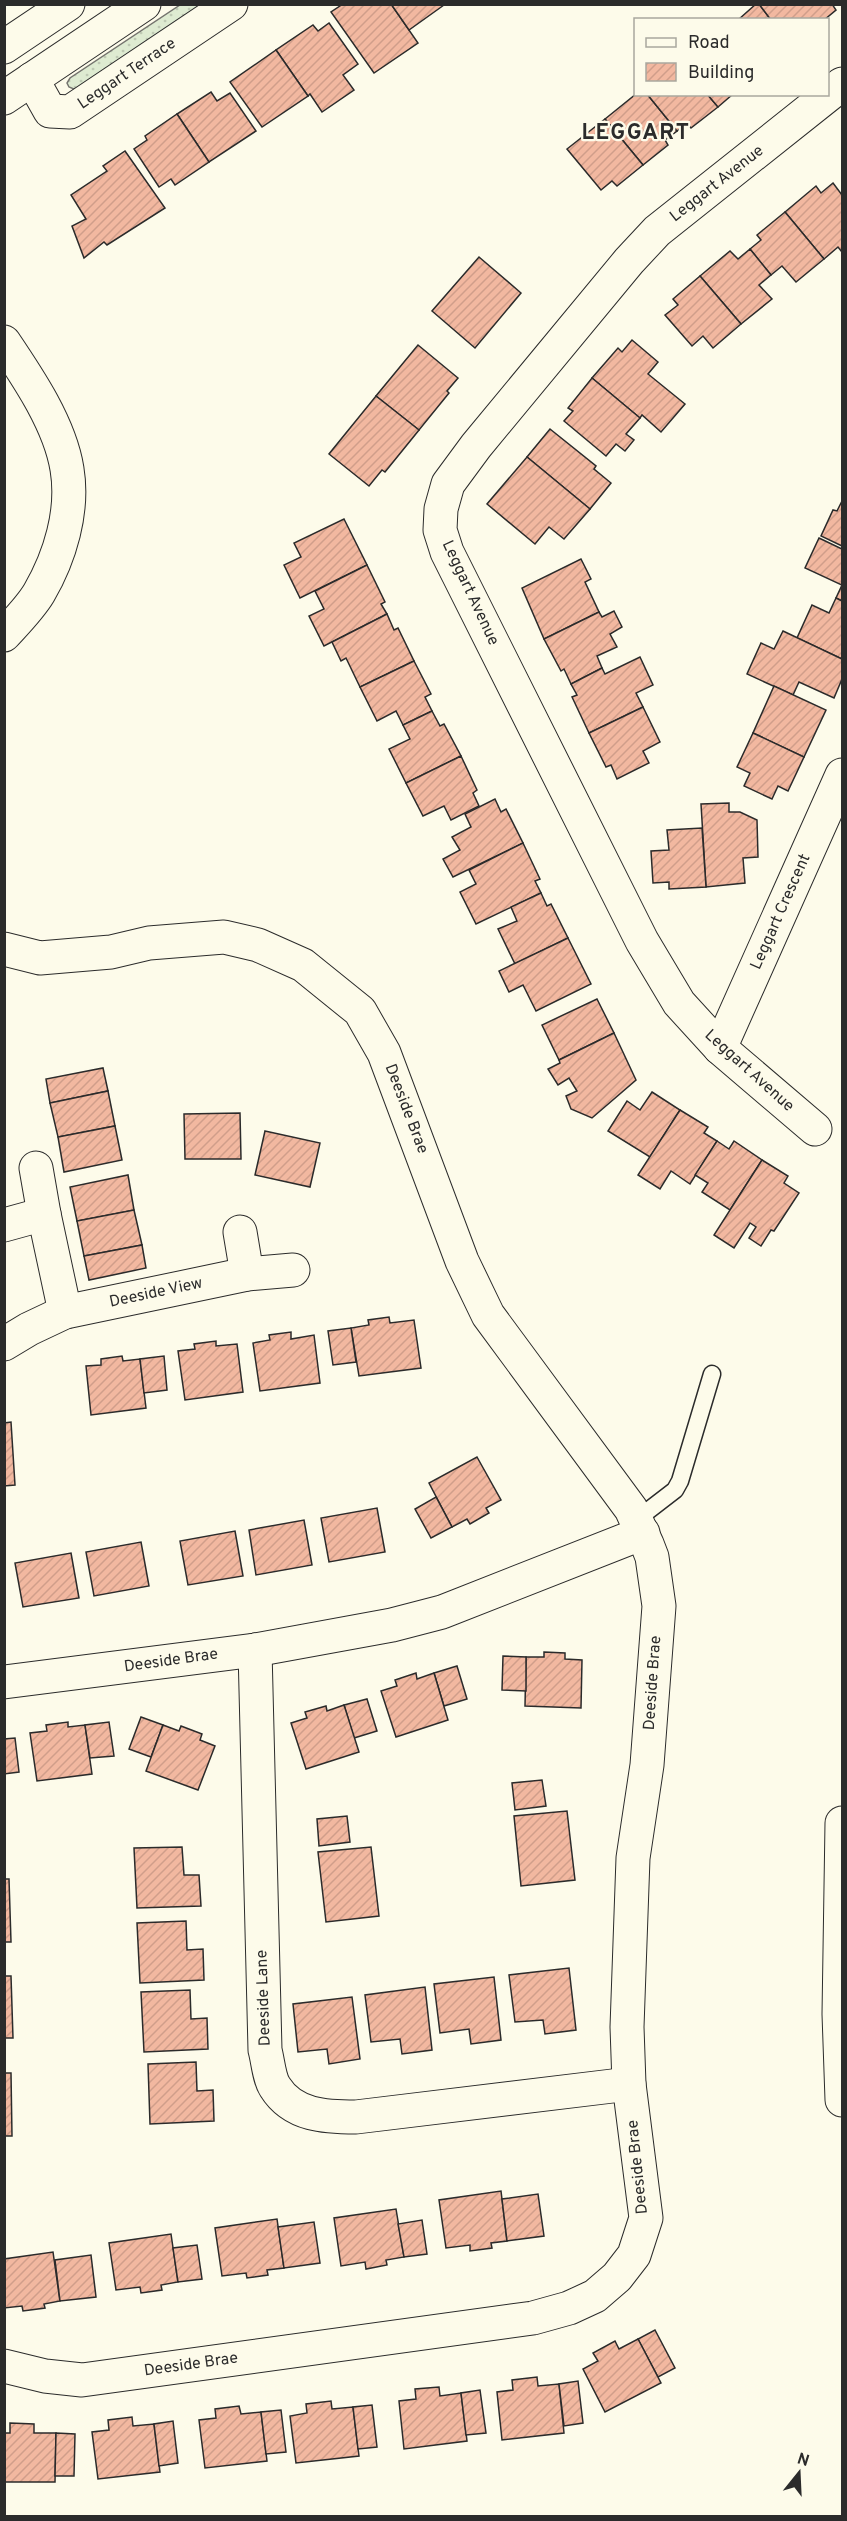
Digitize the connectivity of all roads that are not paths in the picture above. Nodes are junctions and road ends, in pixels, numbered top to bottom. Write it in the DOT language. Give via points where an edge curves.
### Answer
graph roads {
  1 [pos="68,4"];
  2 [pos="144,4"];
  3 [pos="231,4"];
  4 [pos="4,47"];
  5 [pos="32,79"];
  6 [pos="843,84"];
  7 [pos="829,95"];
  8 [pos="828,96"];
  9 [pos="4,98"];
  10 [pos="4,342"];
  11 [pos="4,635"];
  12 [pos="843,775"];
  13 [pos="4,949"];
  14 [pos="720,1048"];
  15 [pos="815,1129"];
  16 [pos="36,1168"];
  17 [pos="44,1214"];
  18 [pos="4,1225"];
  19 [pos="240,1233"];
  20 [pos="293,1270"];
  21 [pos="247,1274"];
  22 [pos="65,1312"];
  23 [pos="4,1344"];
  24 [pos="712,1374"];
  25 [pos="639,1526"];
  26 [pos="255,1650"];
  27 [pos="4,1682"];
  28 [pos="843,1823"];
  29 [pos="629,2084"];
  30 [pos="843,2100"];
  31 [pos="4,2366"];
  1 -- 4 [label="street"];
  2 -- 5 [label="street"];
  3 -- 5 [label="street, Leggart Terrace" via="70,112 50,111"];
  5 -- 9 [label="street"];
  6 -- 7 [label="street, Leggart Avenue"];
  8 -- 14 [label="street, Leggart Avenue" via="657,231 476,446 448,484 441,509 440,530 447,552 642,941 679,1003"];
  10 -- 11 [label="street" via="34,386 53,427 67,469 68,517 58,553 39,593"];
  12 -- 14 [label="street, Leggart Crescent"];
  13 -- 25 [label="street, Deeside Brae" via="40,958 224,937 258,945 303,965 360,1011 384,1053 462,1261 488,1315 631,1509"];
  14 -- 15 [label="street, Leggart Avenue"];
  16 -- 17 [label="street"];
  17 -- 18 [label="street"];
  17 -- 22 [label="street"];
  19 -- 21 [label="street"];
  20 -- 21 [label="street, Deeside View"];
  21 -- 22 [label="street, Deeside View"];
  22 -- 23 [label="street, Deeside View"];
  24 -- 25 [label="lane" via="680,1481"];
  25 -- 26 [label="street, Deeside Brae" via="442,1612"];
  25 -- 29 [label="street, Deeside Brae" via="652,1557 659,1606 647,1766 633,1858 627,2027"];
  26 -- 27 [label="street, Deeside Brae"];
  26 -- 29 [label="street, Deeside Lane" via="265,2050 274,2086 291,2105 321,2117 356,2117"];
  28 -- 30 [label="street" via="839,2014"];
  29 -- 31 [label="street, Deeside Brae" via="646,2218 634,2255 617,2277 595,2296 569,2308 533,2318 82,2380"];
}
